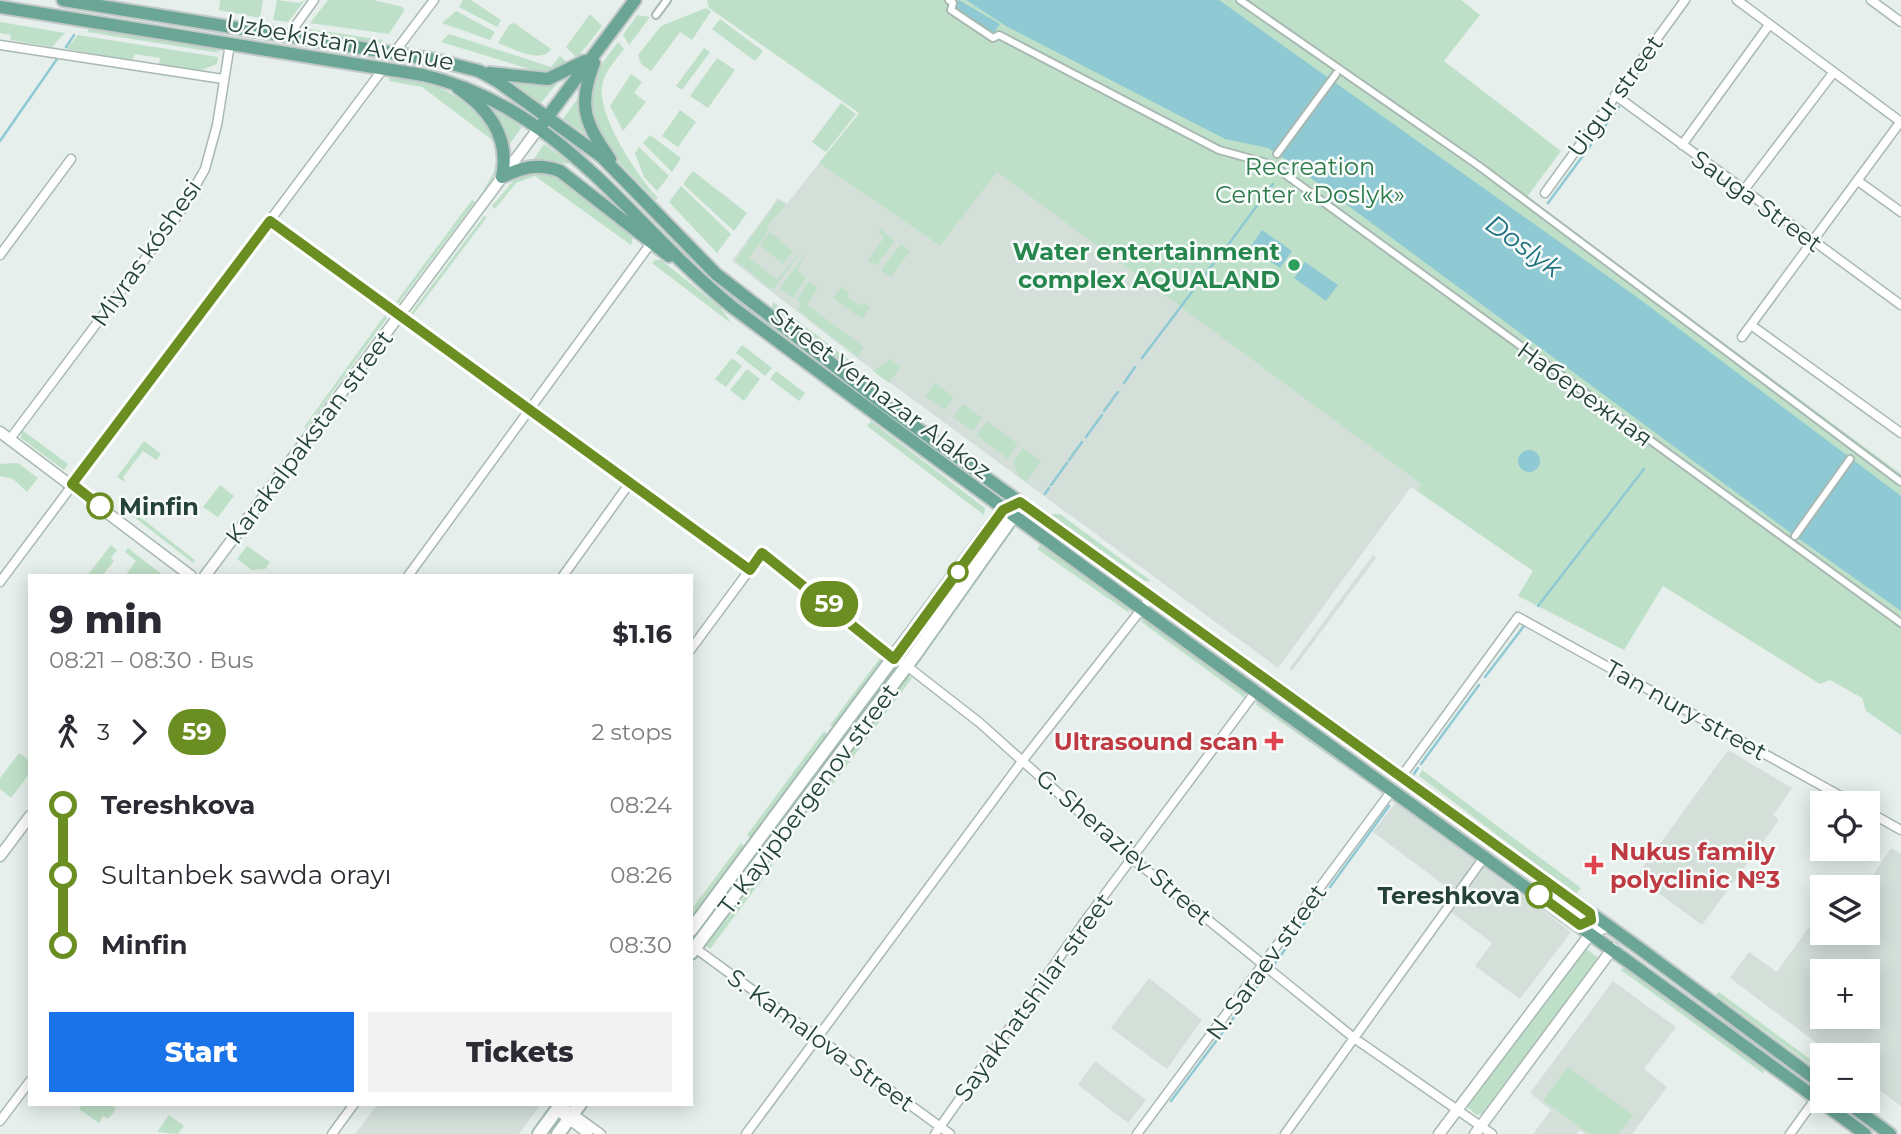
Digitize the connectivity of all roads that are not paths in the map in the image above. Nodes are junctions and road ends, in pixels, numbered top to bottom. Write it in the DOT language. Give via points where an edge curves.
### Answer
graph roads {
  1 [pos="64,0"];
  2 [pos="314,0"];
  3 [pos="434,0"];
  4 [pos="635,0"];
  5 [pos="667,0"];
  6 [pos="949,0"];
  7 [pos="1240,0"];
  8 [pos="1685,0"];
  9 [pos="1737,0"];
  10 [pos="1871,0"];
  11 [pos="0,6"];
  12 [pos="656,15"];
  13 [pos="1901,22"];
  14 [pos="1769,25"];
  15 [pos="291,37"];
  16 [pos="230,44"];
  17 [pos="0,45"];
  18 [pos="599,50"];
  19 [pos="394,53"];
  20 [pos="383,69"];
  21 [pos="479,71"];
  22 [pos="1833,73"];
  23 [pos="1336,74"];
  24 [pos="223,79"];
  25 [pos="446,80"];
  26 [pos="1615,95"];
  27 [pos="547,117"];
  28 [pos="1901,122"];
  29 [pos="538,130"];
  30 [pos="1682,145"];
  31 [pos="1276,154"];
  32 [pos="71,159"];
  33 [pos="618,171"];
  34 [pos="502,177"];
  35 [pos="1858,181"];
  36 [pos="1744,190"];
  37 [pos="1545,193"];
  38 [pos="1901,212"];
  39 [pos="270,221"];
  40 [pos="649,226"];
  41 [pos="1813,242"];
  42 [pos="653,244"];
  43 [pos="0,255"];
  44 [pos="698,278"];
  45 [pos="1901,305"];
  46 [pos="399,316"];
  47 [pos="1751,325"];
  48 [pos="1742,337"];
  49 [pos="820,355"];
  50 [pos="811,366"];
  51 [pos="528,412"];
  52 [pos="0,432"];
  53 [pos="1901,433"];
  54 [pos="10,439"];
  55 [pos="1850,459"];
  56 [pos="1901,482"];
  57 [pos="72,484"];
  58 [pos="629,484"];
  59 [pos="1020,502"];
  60 [pos="1003,510"];
  61 [pos="1014,518"];
  62 [pos="990,528"];
  63 [pos="1003,534"];
  64 [pos="1795,537"];
  65 [pos="750,570"];
  66 [pos="188,574"];
  67 [pos="206,574"];
  68 [pos="409,574"];
  69 [pos="564,574"];
  70 [pos="0,582"];
  71 [pos="1151,597"];
  72 [pos="1143,608"];
  73 [pos="1901,623"];
  74 [pos="693,646"];
  75 [pos="894,659"];
  76 [pos="906,667"];
  77 [pos="1257,690"];
  78 [pos="1023,760"];
  79 [pos="1401,776"];
  80 [pos="1393,789"];
  81 [pos="1831,791"];
  82 [pos="28,818"];
  83 [pos="1880,818"];
  84 [pos="1901,830"];
  85 [pos="2,848"];
  86 [pos="1485,856"];
  87 [pos="1133,859"];
  88 [pos="1590,913"];
  89 [pos="1609,926"];
  90 [pos="693,927"];
  91 [pos="1586,929"];
  92 [pos="1612,948"];
  93 [pos="693,949"];
  94 [pos="1264,965"];
  95 [pos="817,1038"];
  96 [pos="1354,1038"];
  97 [pos="1762,1039"];
  98 [pos="1752,1051"];
  99 [pos="1789,1059"];
  100 [pos="1780,1071"];
  101 [pos="1810,1075"];
  102 [pos="28,1084"];
  103 [pos="1810,1094"];
  104 [pos="353,1106"];
  105 [pos="1810,1106"];
  106 [pos="559,1107"];
  107 [pos="1457,1109"];
  108 [pos="574,1113"];
  109 [pos="1836,1113"];
  110 [pos="1861,1113"];
  111 [pos="0,1121"];
  112 [pos="937,1130"];
  113 [pos="1478,1130"];
  114 [pos="332,1134"];
  115 [pos="539,1134"];
  116 [pos="558,1134"];
  117 [pos="588,1134"];
  118 [pos="601,1134"];
  119 [pos="746,1134"];
  120 [pos="950,1134"];
  121 [pos="1138,1134"];
  122 [pos="1285,1134"];
  123 [pos="1439,1134"];
  124 [pos="1492,1134"];
  125 [pos="1790,1134"];
  126 [pos="1865,1134"];
  127 [pos="1889,1134"];
  1 -- 15 [label="main road, Uzbekistan Avenue"];
  2 -- 15 [label="street"];
  3 -- 19 [label="street"];
  4 -- 18 [label="main road"];
  5 -- 12 [label="street"];
  6 -- 73 [label="street, Набережная" via="951,10 993,38 999,35 1219,150 1270,164"];
  7 -- 56 [label="street" via="1479,166"];
  8 -- 26 [label="street, Uigur street"];
  9 -- 14 [label="street"];
  10 -- 13 [label="street"];
  11 -- 16 [label="main road, Uzbekistan Avenue"];
  14 -- 22 [label="street"];
  14 -- 30 [label="street"];
  15 -- 19 [label="main road, Uzbekistan Avenue"];
  16 -- 20 [label="main road, Uzbekistan Avenue"];
  16 -- 24 [label="street, Miyras kóshesi"];
  17 -- 24 [label="street"];
  18 -- 21 [label="main road" via="578,66 548,79"];
  18 -- 27 [label="main road"];
  18 -- 33 [label="main road" via="586,82 584,111 589,127"];
  19 -- 21 [label="main road, Uzbekistan Avenue"];
  20 -- 25 [label="main road, Uzbekistan Avenue"];
  20 -- 39 [label="street"];
  21 -- 27 [label="main road, Uzbekistan Avenue"];
  22 -- 28 [label="street"];
  22 -- 36 [label="street"];
  23 -- 31 [label="street"];
  24 -- 54 [label="street, Miyras kóshesi" via="211,155 186,202"];
  25 -- 29 [label="main road, Uzbekistan Avenue" via="499,101"];
  25 -- 34 [label="main road" via="494,122 505,152"];
  26 -- 30 [label="street, Sauga Street"];
  26 -- 37 [label="street, Uigur street"];
  27 -- 29 [label="main road"];
  27 -- 33 [label="main road, Street Yernazar Alakoz"];
  28 -- 35 [label="street"];
  29 -- 34 [label="street, Karakalpakstan street"];
  29 -- 40 [label="main road, Street Yernazar Alakoz" via="596,173"];
  30 -- 36 [label="street, Sauga Street"];
  32 -- 43 [label="street"];
  33 -- 49 [label="main road, Street Yernazar Alakoz" via="716,274"];
  34 -- 42 [label="main road" via="527,167 560,171"];
  34 -- 46 [label="street, Karakalpakstan street"];
  35 -- 38 [label="street"];
  35 -- 41 [label="street"];
  36 -- 41 [label="street, Sauga Street"];
  39 -- 46 [label="street"];
  39 -- 57 [label="street"];
  40 -- 42 [label="street"];
  40 -- 44 [label="main road, Street Yernazar Alakoz"];
  41 -- 45 [label="street, Sauga Street"];
  41 -- 47 [label="street"];
  42 -- 44 [label="main road"];
  42 -- 51 [label="street"];
  44 -- 50 [label="main road, Street Yernazar Alakoz"];
  46 -- 51 [label="street"];
  46 -- 67 [label="street, Karakalpakstan street"];
  47 -- 48 [label="street"];
  47 -- 53 [label="street"];
  49 -- 50 [label="main road"];
  49 -- 59 [label="main road, Street Yernazar Alakoz"];
  50 -- 60 [label="main road, Street Yernazar Alakoz"];
  51 -- 58 [label="street"];
  51 -- 68 [label="street"];
  52 -- 54 [label="street"];
  54 -- 57 [label="street"];
  55 -- 64 [label="street"];
  57 -- 66 [label="street"];
  57 -- 70 [label="street"];
  58 -- 65 [label="street"];
  58 -- 69 [label="street"];
  59 -- 60 [label="main road, T. Kayipbergenov street"];
  59 -- 61 [label="main road, T. Kayipbergenov street"];
  59 -- 71 [label="main road, Street Yernazar Alakoz"];
  60 -- 61 [label="main road, Street Yernazar Alakoz"];
  60 -- 62 [label="main road, T. Kayipbergenov street"];
  61 -- 63 [label="main road, T. Kayipbergenov street"];
  61 -- 72 [label="main road, Street Yernazar Alakoz"];
  62 -- 63 [label="main road" via="1000,527"];
  62 -- 75 [label="main road, T. Kayipbergenov street"];
  63 -- 76 [label="main road, T. Kayipbergenov street"];
  65 -- 74 [label="street"];
  65 -- 75 [label="street, G. Sheraziev Street" via="762,553"];
  71 -- 72 [label="street"];
  71 -- 79 [label="main road, Street Yernazar Alakoz"];
  72 -- 77 [label="main road, Street Yernazar Alakoz"];
  72 -- 78 [label="street"];
  75 -- 76 [label="street, G. Sheraziev Street"];
  75 -- 90 [label="main road, T. Kayipbergenov street"];
  76 -- 78 [label="street, G. Sheraziev Street"];
  76 -- 93 [label="main road, T. Kayipbergenov street"];
  77 -- 80 [label="main road, Street Yernazar Alakoz"];
  77 -- 87 [label="street, Sayakhatshilar street"];
  78 -- 87 [label="street, G. Sheraziev Street"];
  78 -- 95 [label="street"];
  79 -- 81 [label="street, Tan nury street" via="1518,617"];
  79 -- 88 [label="main road, Street Yernazar Alakoz"];
  80 -- 86 [label="main road, Street Yernazar Alakoz"];
  80 -- 94 [label="street, N. Saraev street"];
  82 -- 85 [label="street"];
  83 -- 84 [label="street"];
  86 -- 91 [label="main road, Street Yernazar Alakoz"];
  86 -- 96 [label="street"];
  87 -- 94 [label="street, G. Sheraziev Street"];
  87 -- 112 [label="street, Sayakhatshilar street"];
  88 -- 89 [label="main road, Street Yernazar Alakoz"];
  88 -- 91 [label="main road"];
  89 -- 91 [label="street"];
  89 -- 97 [label="main road, Street Yernazar Alakoz"];
  91 -- 92 [label="main road, Street Yernazar Alakoz"];
  91 -- 107 [label="street"];
  92 -- 98 [label="main road, Street Yernazar Alakoz"];
  92 -- 113 [label="street"];
  93 -- 95 [label="street, S. Kamalova Street"];
  94 -- 96 [label="street, G. Sheraziev Street"];
  94 -- 121 [label="street, N. Saraev street"];
  95 -- 112 [label="street, S. Kamalova Street"];
  95 -- 119 [label="street"];
  96 -- 107 [label="street, G. Sheraziev Street"];
  96 -- 122 [label="street"];
  97 -- 98 [label="main road" via="1761,1048"];
  97 -- 99 [label="main road, Street Yernazar Alakoz"];
  98 -- 100 [label="main road, Street Yernazar Alakoz"];
  99 -- 100 [label="main road" via="1779,1062"];
  99 -- 101 [label="main road, Street Yernazar Alakoz"];
  100 -- 103 [label="main road, Street Yernazar Alakoz"];
  102 -- 111 [label="street"];
  104 -- 114 [label="street"];
  105 -- 125 [label="street"];
  106 -- 108 [label="street"];
  106 -- 115 [label="main road"];
  107 -- 113 [label="street, G. Sheraziev Street"];
  107 -- 123 [label="street"];
  108 -- 116 [label="main road"];
  108 -- 117 [label="street"];
  108 -- 118 [label="street"];
  109 -- 126 [label="main road, Street Yernazar Alakoz"];
  110 -- 127 [label="main road"];
  112 -- 120 [label="street, S. Kamalova Street"];
  113 -- 124 [label="street, G. Sheraziev Street"];
}
